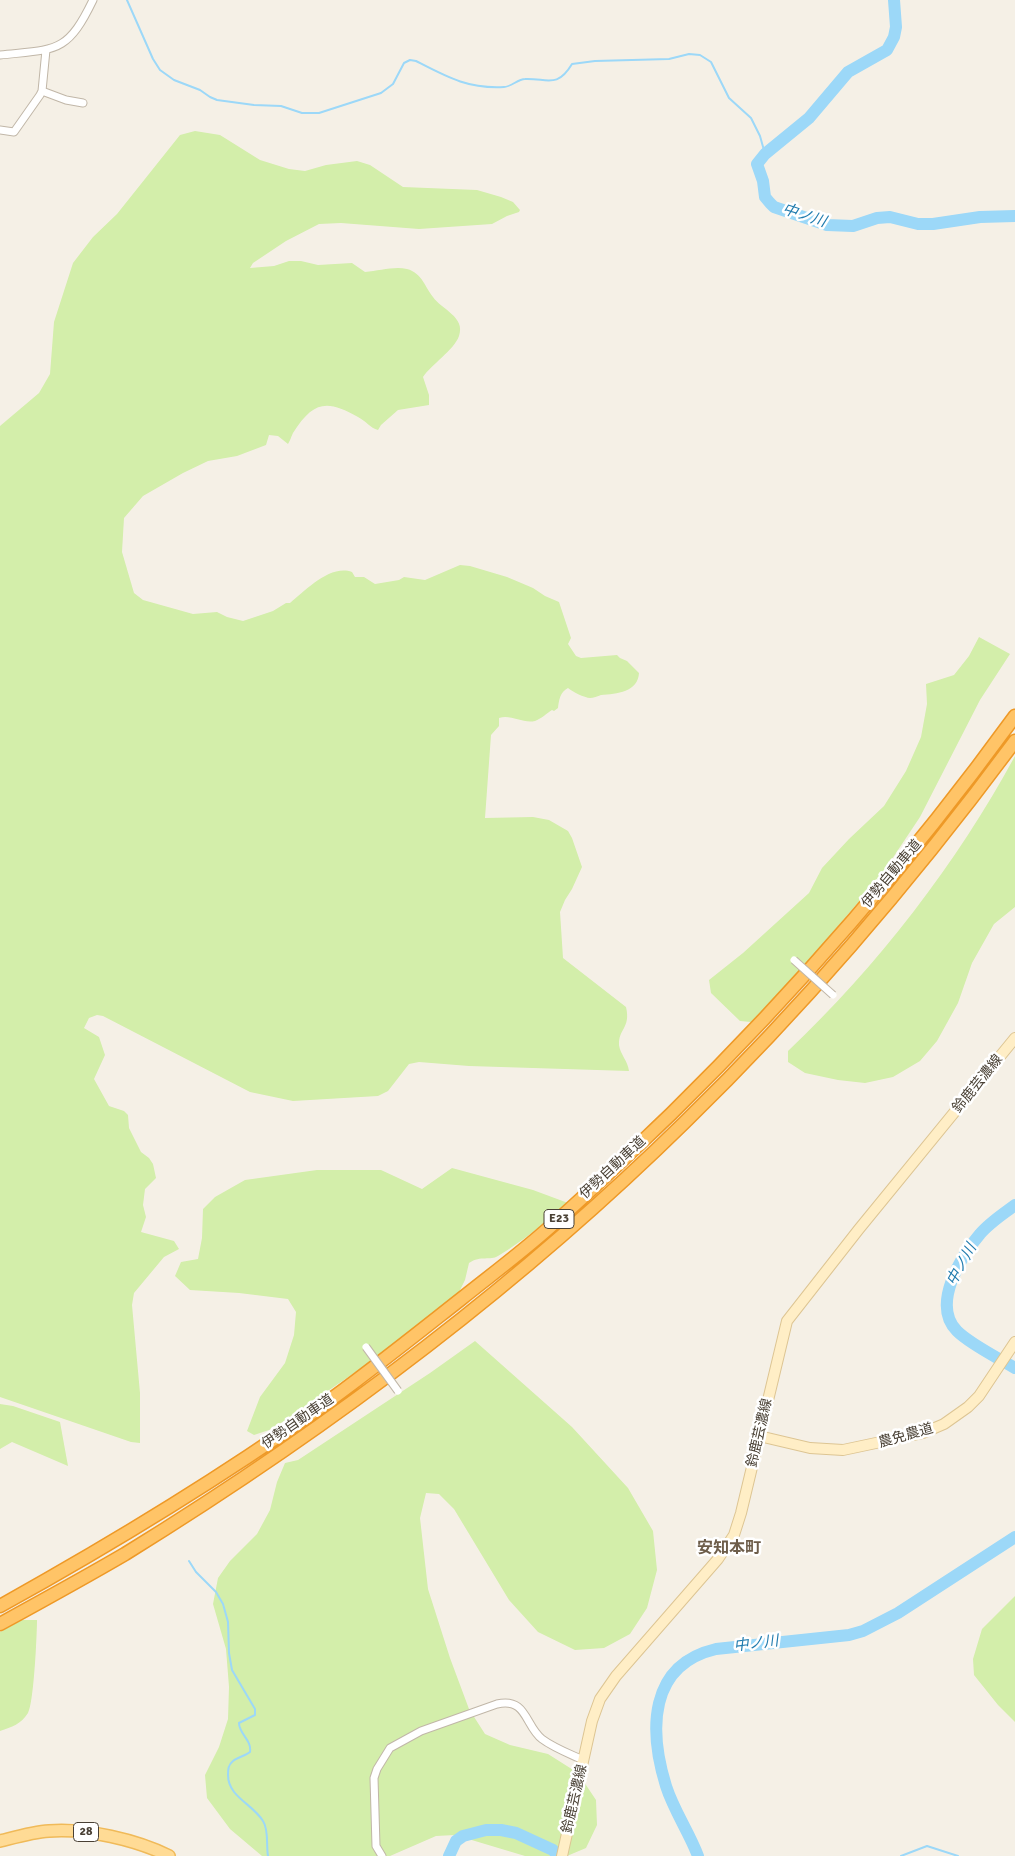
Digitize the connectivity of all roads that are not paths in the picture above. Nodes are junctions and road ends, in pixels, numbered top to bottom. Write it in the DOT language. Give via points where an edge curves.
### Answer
graph roads {
  1 [pos="93,0"];
  2 [pos="46,50"];
  3 [pos="0,55"];
  4 [pos="42,91"];
  5 [pos="83,103"];
  6 [pos="0,130"];
  7 [pos="1015,716"];
  8 [pos="1015,741"];
  9 [pos="794,960"];
  10 [pos="833,995"];
  11 [pos="1015,1038"];
  12 [pos="1015,1342"];
  13 [pos="366,1347"];
  14 [pos="398,1391"];
  15 [pos="759,1436"];
  16 [pos="0,1606"];
  17 [pos="0,1624"];
  18 [pos="583,1760"];
  19 [pos="0,1841"];
  20 [pos="563,1851"];
  21 [pos="169,1856"];
  22 [pos="382,1856"];
  1 -- 2 [label="street" via="78,29 68,40"];
  2 -- 3 [label="street"];
  2 -- 4 [label="street"];
  4 -- 5 [label="street"];
  4 -- 6 [label="street" via="14,132"];
  7 -- 16 [label="highway, 伊勢自動車道 / E23" via="906,858 789,992 715,1071 553,1225 417,1335 312,1413 172,1506"];
  8 -- 17 [label="highway, 伊勢自動車道 / E23" via="921,863 801,1002 684,1123 565,1233 408,1361 290,1447 122,1555"];
  9 -- 10 [label="street, bridge"];
  11 -- 15 [label="main road, 鈴鹿芸濃線" via="787,1321"];
  12 -- 15 [label="main road, 農免農道" via="979,1396 957,1416 923,1432 843,1450 810,1448"];
  13 -- 14 [label="street, bridge"];
  15 -- 18 [label="main road, 鈴鹿芸濃線" via="734,1535 718,1559 605,1691 592,1721"];
  18 -- 20 [label="main road, 鈴鹿芸濃線"];
  18 -- 22 [label="street" via="544,1741 532,1729 524,1712 509,1703 497,1704 421,1731 390,1748 375,1773 376,1846"];
  19 -- 21 [label="main road, 28" via="48,1831 72,1831 136,1843"];
}
